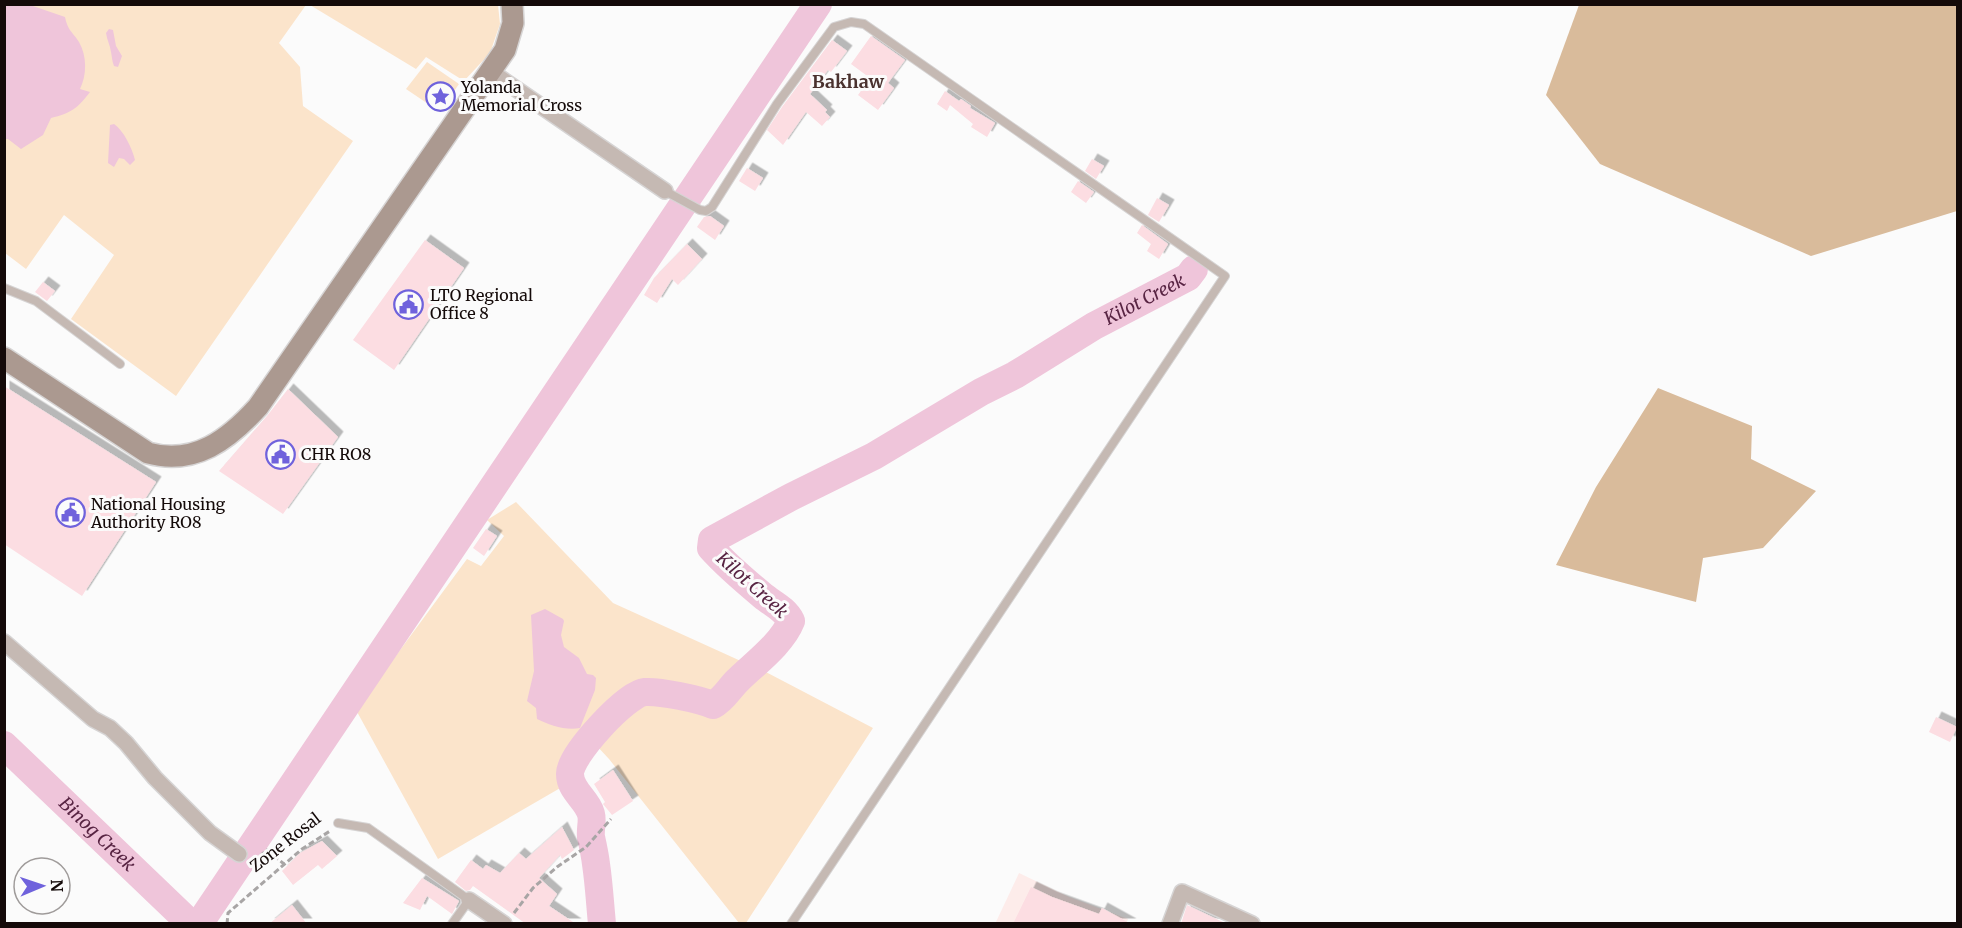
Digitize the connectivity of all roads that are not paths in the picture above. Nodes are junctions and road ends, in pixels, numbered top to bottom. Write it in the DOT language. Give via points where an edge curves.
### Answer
graph roads {
  1 [pos="512,4"];
  2 [pos="490,71"];
  3 [pos="665,190"];
  4 [pos="4,288"];
  5 [pos="4,358"];
  6 [pos="120,363"];
  7 [pos="4,642"];
  8 [pos="338,823"];
  9 [pos="239,854"];
  10 [pos="469,900"];
  11 [pos="508,919"];
  12 [pos="452,924"];
  13 [pos="791,924"];
  14 [pos="1170,924"];
  15 [pos="1252,924"];
  1 -- 2 [label="street" via="511,35"];
  2 -- 3 [label="street"];
  2 -- 5 [label="street" via="258,407 241,426 215,444 191,454 162,457 148,453"];
  3 -- 13 [label="lane" via="700,210 712,207 777,104 834,27 851,22 864,24 1225,276"];
  4 -- 6 [label="lane" via="36,301"];
  7 -- 9 [label="street" via="93,719 110,728 210,833"];
  8 -- 10 [label="lane, Zone Rosal" via="368,828"];
  10 -- 11 [label="street, Zone Rosal"];
  10 -- 12 [label="lane"];
  14 -- 15 [label="street" via="1182,892"];
}
